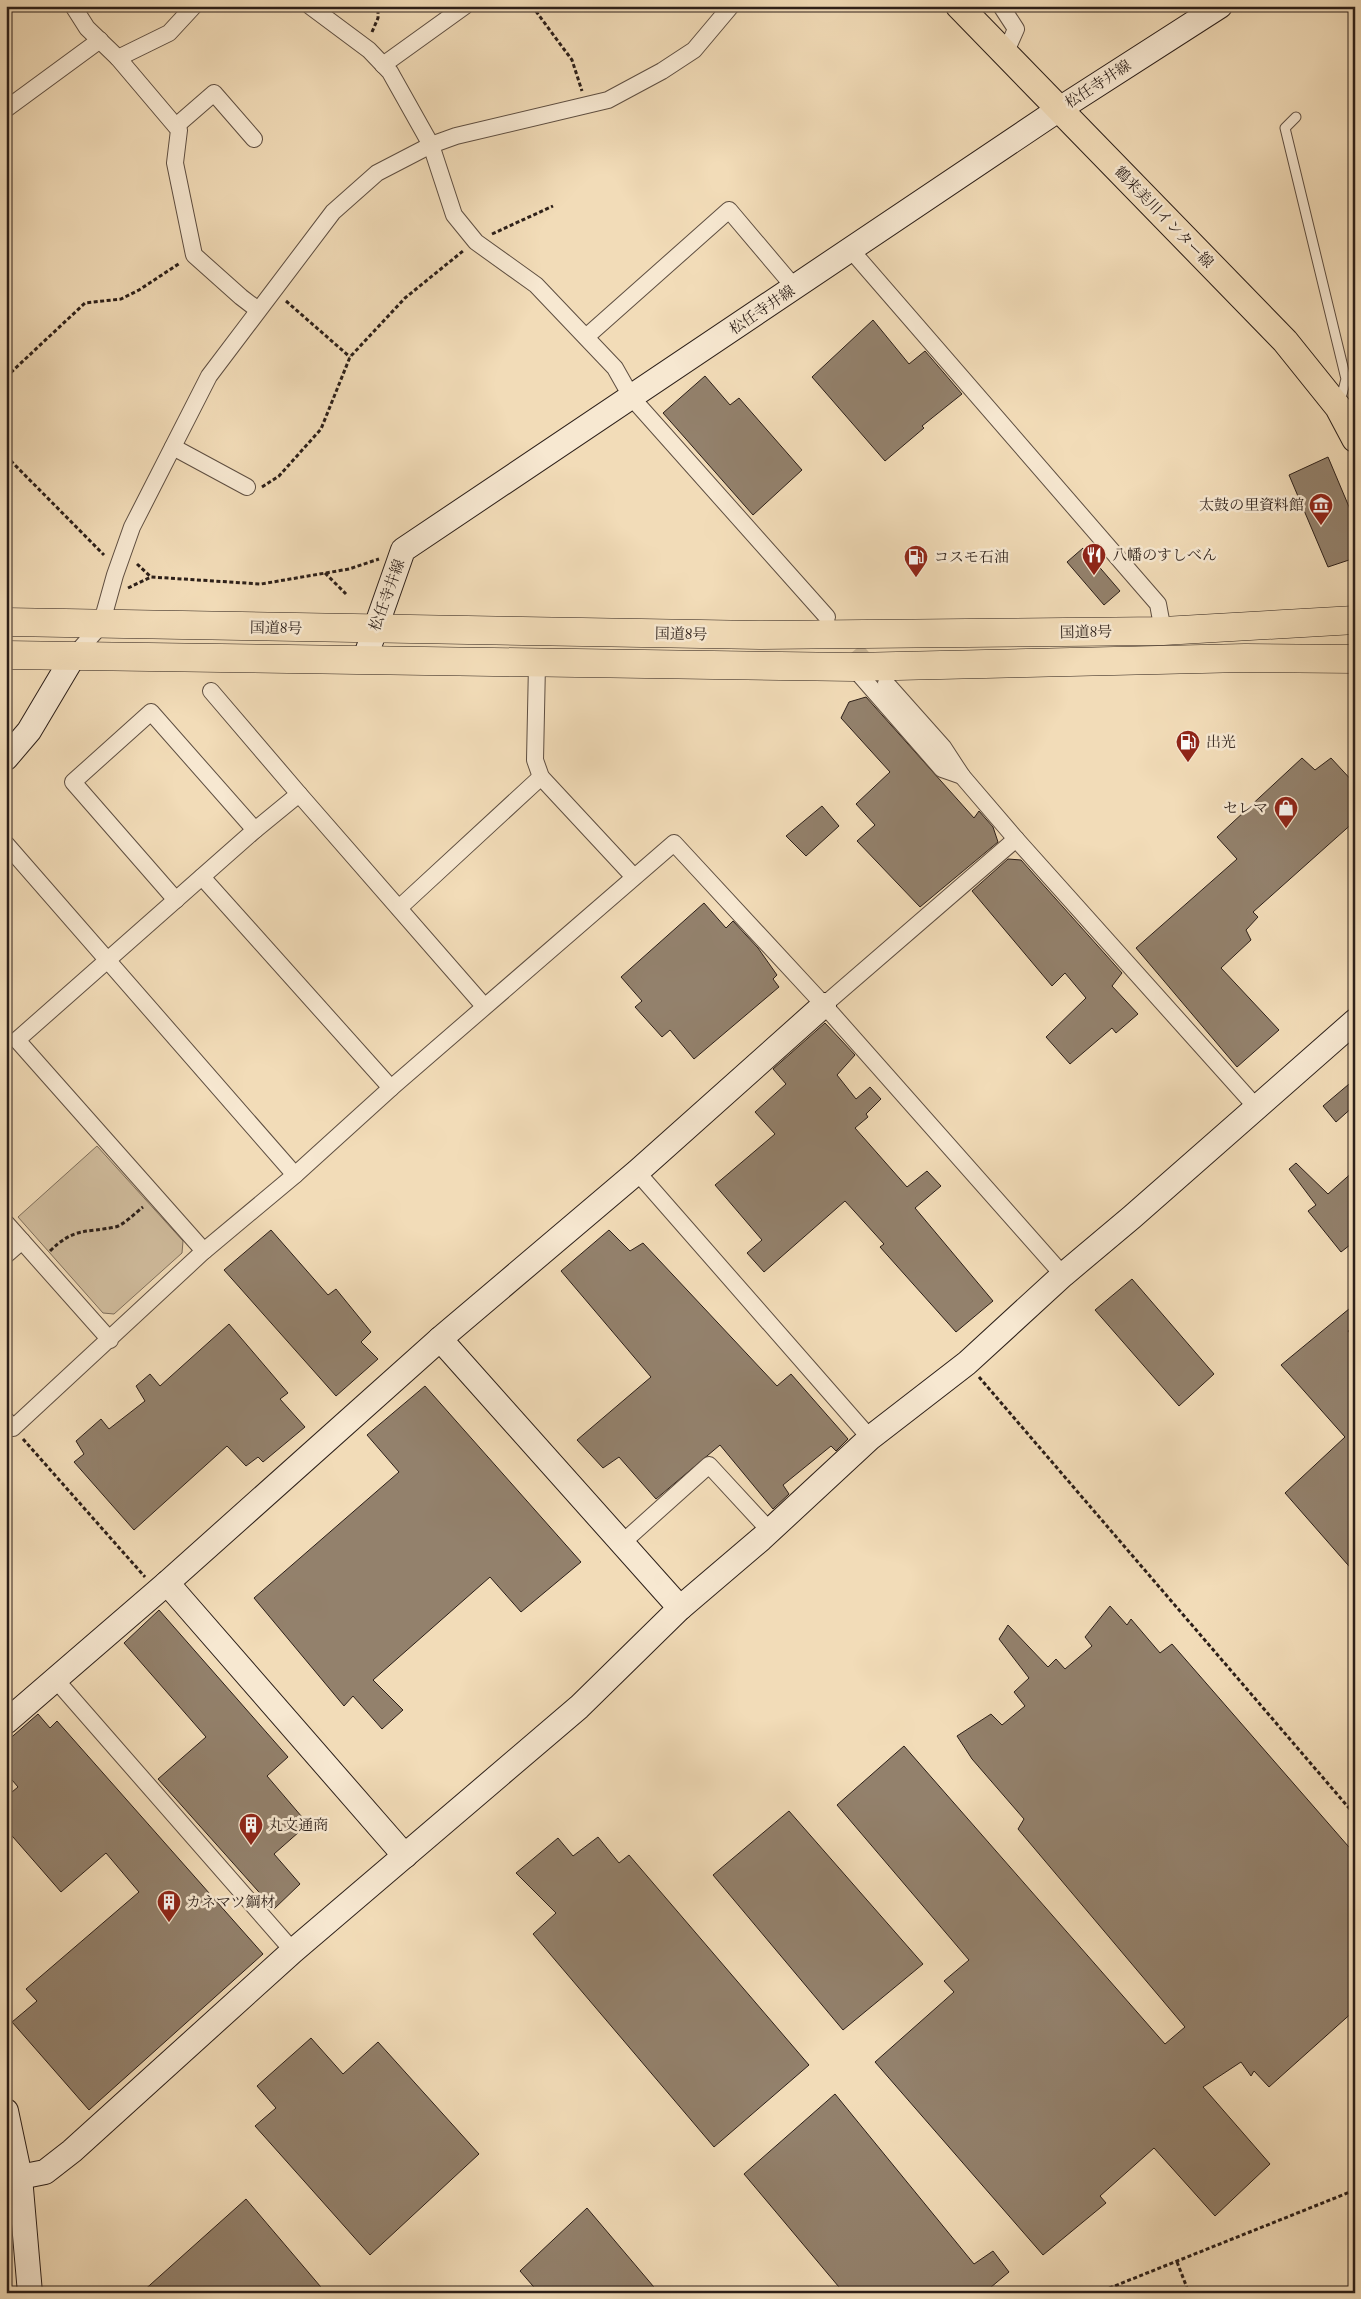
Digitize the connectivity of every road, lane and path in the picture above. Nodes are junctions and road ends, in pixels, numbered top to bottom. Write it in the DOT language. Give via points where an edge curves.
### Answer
graph roads {
  1 [pos="72,6"];
  2 [pos="194,6"];
  3 [pos="310,6"];
  4 [pos="378,6"];
  5 [pos="465,6"];
  6 [pos="532,6"];
  7 [pos="731,6"];
  8 [pos="959,6"];
  9 [pos="1001,6"];
  10 [pos="1220,6"];
  11 [pos="100,40"];
  12 [pos="366,47"];
  13 [pos="1005,54"];
  14 [pos="118,58"];
  15 [pos="383,65"];
  16 [pos="587,105"];
  17 [pos="6,109"];
  18 [pos="1058,110"];
  19 [pos="1296,117"];
  20 [pos="176,126"];
  21 [pos="254,138"];
  22 [pos="431,145"];
  23 [pos="553,206"];
  24 [pos="476,242"];
  25 [pos="851,250"];
  26 [pos="194,255"];
  27 [pos="795,288"];
  28 [pos="273,290"];
  29 [pos="258,310"];
  30 [pos="586,337"];
  31 [pos="350,357"];
  32 [pos="6,377"];
  33 [pos="632,398"];
  34 [pos="1338,407"];
  35 [pos="1355,439"];
  36 [pos="173,447"];
  37 [pos="6,456"];
  38 [pos="247,488"];
  39 [pos="403,550"];
  40 [pos="117,568"];
  41 [pos="325,573"];
  42 [pos="122,591"];
  43 [pos="346,594"];
  44 [pos="827,617"];
  45 [pos="1355,620"];
  46 [pos="6,622"];
  47 [pos="101,626"];
  48 [pos="374,629"];
  49 [pos="1162,631"];
  50 [pos="6,655"];
  51 [pos="73,657"];
  52 [pos="1355,659"];
  53 [pos="364,661"];
  54 [pos="537,664"];
  55 [pos="853,667"];
  56 [pos="886,683"];
  57 [pos="211,690"];
  58 [pos="6,758"];
  59 [pos="962,776"];
  60 [pos="542,778"];
  61 [pos="299,794"];
  62 [pos="255,830"];
  63 [pos="1016,839"];
  64 [pos="6,844"];
  65 [pos="634,877"];
  66 [pos="202,878"];
  67 [pos="176,900"];
  68 [pos="399,908"];
  69 [pos="108,961"];
  70 [pos="824,1005"];
  71 [pos="484,1006"];
  72 [pos="1355,1021"];
  73 [pos="391,1088"];
  74 [pos="1257,1108"];
  75 [pos="637,1172"];
  76 [pos="296,1175"];
  77 [pos="156,1198"];
  78 [pos="6,1223"];
  79 [pos="22,1241"];
  80 [pos="204,1252"];
  81 [pos="6,1255"];
  82 [pos="40,1261"];
  83 [pos="1063,1274"];
  84 [pos="440,1339"];
  85 [pos="110,1340"];
  86 [pos="967,1363"];
  87 [pos="9,1424"];
  88 [pos="870,1438"];
  89 [pos="770,1531"];
  90 [pos="622,1543"];
  91 [pos="162,1587"];
  92 [pos="680,1608"];
  93 [pos="56,1680"];
  94 [pos="6,1722"];
  95 [pos="1355,1816"];
  96 [pos="405,1856"];
  97 [pos="292,1951"];
  98 [pos="6,2111"];
  99 [pos="13,2176"];
  100 [pos="1355,2190"];
  101 [pos="1177,2262"];
  102 [pos="30,2293"];
  103 [pos="1097,2293"];
  104 [pos="1189,2293"];
  1 -- 11 [label="street"];
  2 -- 14 [label="street" via="169,33"];
  3 -- 12 [label="street"];
  4 -- 12 [label="path" via="378,18"];
  5 -- 15 [label="street"];
  6 -- 16 [label="path" via="572,60"];
  7 -- 16 [label="street" via="694,50 626,92"];
  8 -- 13 [label="main road, 鶴来美川インター線"];
  9 -- 13 [label="street" via="1016,29"];
  10 -- 18 [label="street, 松任寺井線"];
  11 -- 14 [label="street"];
  11 -- 17 [label="street"];
  12 -- 15 [label="street"];
  13 -- 18 [label="main road, 鶴来美川インター線"];
  14 -- 20 [label="street"];
  15 -- 22 [label="street"];
  16 -- 22 [label="street" via="456,136"];
  18 -- 25 [label="street, 松任寺井線"];
  18 -- 34 [label="main road, 鶴来美川インター線" via="1285,341"];
  19 -- 34 [label="lane" via="1285,128 1346,379"];
  20 -- 21 [label="street" via="214,93"];
  20 -- 26 [label="street" via="174,163"];
  22 -- 24 [label="street" via="454,215"];
  22 -- 28 [label="street" via="377,173 333,212"];
  23 -- 24 [label="path"];
  24 -- 30 [label="street" via="536,285"];
  24 -- 31 [label="path" via="405,298"];
  25 -- 27 [label="street, 松任寺井線"];
  25 -- 49 [label="street" via="1158,604"];
  26 -- 29 [label="street"];
  26 -- 32 [label="path" via="121,299 85,303"];
  27 -- 30 [label="street" via="729,210"];
  27 -- 33 [label="street, 松任寺井線"];
  28 -- 29 [label="street"];
  28 -- 31 [label="path"];
  29 -- 36 [label="street" via="209,376"];
  30 -- 33 [label="street" via="615,368"];
  31 -- 38 [label="path" via="321,429 279,476 260,489"];
  33 -- 39 [label="street, 松任寺井線"];
  33 -- 44 [label="street"];
  34 -- 35 [label="main road, 鶴来美川インター線"];
  36 -- 38 [label="street"];
  36 -- 40 [label="street" via="132,527"];
  37 -- 40 [label="path"];
  39 -- 41 [label="path" via="349,569"];
  39 -- 48 [label="street, 松任寺井線"];
  40 -- 47 [label="street"];
  41 -- 42 [label="path" via="260,584 150,578"];
  41 -- 43 [label="path"];
  45 -- 49 [label="highway, 国道8号"];
  46 -- 47 [label="highway, 国道8号"];
  47 -- 48 [label="highway, 国道8号"];
  47 -- 51 [label="street"];
  48 -- 49 [label="highway, 国道8号" via="760,635"];
  48 -- 53 [label="street, 松任寺井線"];
  50 -- 51 [label="highway, 国道8号"];
  51 -- 53 [label="highway, 国道8号"];
  51 -- 58 [label="street" via="29,730"];
  52 -- 55 [label="highway, 国道8号" via="1244,658"];
  53 -- 54 [label="highway, 国道8号"];
  54 -- 55 [label="highway, 国道8号"];
  54 -- 60 [label="street" via="535,760"];
  55 -- 59 [label="street" via="942,769"];
  56 -- 59 [label="street" via="943,747"];
  57 -- 61 [label="street"];
  59 -- 63 [label="street"];
  60 -- 65 [label="street"];
  60 -- 68 [label="street"];
  61 -- 62 [label="street"];
  61 -- 68 [label="street"];
  62 -- 66 [label="street"];
  62 -- 67 [label="street" via="151,712 73,782"];
  63 -- 70 [label="street"];
  63 -- 74 [label="street"];
  64 -- 69 [label="street"];
  65 -- 70 [label="street" via="674,843"];
  65 -- 71 [label="street"];
  66 -- 67 [label="street"];
  66 -- 73 [label="street"];
  67 -- 69 [label="street"];
  68 -- 71 [label="street"];
  69 -- 76 [label="street"];
  69 -- 77 [label="street" via="17,1040"];
  70 -- 75 [label="street"];
  70 -- 83 [label="street"];
  71 -- 73 [label="street"];
  72 -- 74 [label="street"];
  73 -- 76 [label="street"];
  74 -- 83 [label="street"];
  75 -- 84 [label="street"];
  75 -- 88 [label="street"];
  76 -- 80 [label="street"];
  77 -- 80 [label="street"];
  77 -- 82 [label="path" via="117,1227 68,1235"];
  78 -- 79 [label="street"];
  79 -- 81 [label="street"];
  79 -- 82 [label="street"];
  80 -- 85 [label="street"];
  82 -- 85 [label="street"];
  83 -- 86 [label="street"];
  84 -- 90 [label="street"];
  84 -- 91 [label="street"];
  85 -- 87 [label="street"];
  86 -- 88 [label="street"];
  86 -- 95 [label="path"];
  87 -- 91 [label="path"];
  88 -- 89 [label="street"];
  89 -- 90 [label="street" via="709,1465"];
  89 -- 92 [label="street"];
  90 -- 92 [label="street"];
  91 -- 93 [label="street"];
  91 -- 96 [label="street"];
  92 -- 96 [label="street" via="579,1707"];
  93 -- 94 [label="street"];
  93 -- 97 [label="street"];
  96 -- 97 [label="street"];
  97 -- 99 [label="street" via="72,2151 45,2172"];
  98 -- 99 [label="street"];
  99 -- 102 [label="street"];
  100 -- 101 [label="path"];
  101 -- 103 [label="path"];
  101 -- 104 [label="path"];
}
